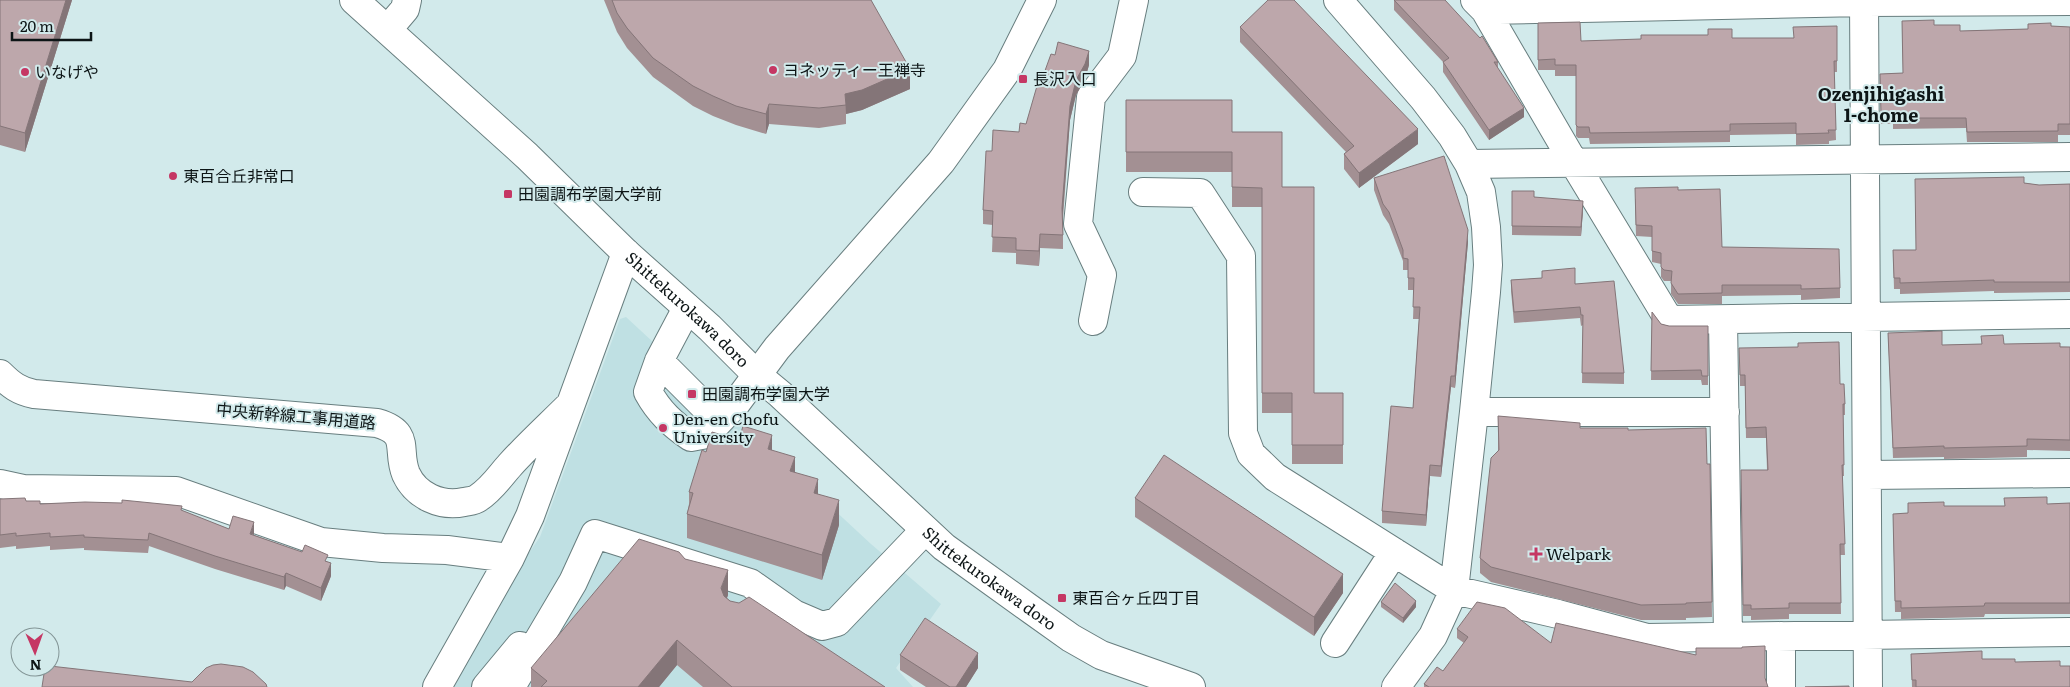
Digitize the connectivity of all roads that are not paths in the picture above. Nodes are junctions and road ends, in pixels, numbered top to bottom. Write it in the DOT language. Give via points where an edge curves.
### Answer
graph roads {
  1 [pos="354,0"];
  2 [pos="407,0"];
  3 [pos="1042,0"];
  4 [pos="1134,0"];
  5 [pos="1338,0"];
  6 [pos="2070,0"];
  7 [pos="1864,1"];
  8 [pos="1480,5"];
  9 [pos="388,30"];
  10 [pos="2070,157"];
  11 [pos="1865,160"];
  12 [pos="1469,164"];
  13 [pos="1574,164"];
  14 [pos="1143,192"];
  15 [pos="626,254"];
  16 [pos="687,308"];
  17 [pos="2070,314"];
  18 [pos="1866,318"];
  19 [pos="1093,320"];
  20 [pos="1723,320"];
  21 [pos="0,374"];
  22 [pos="757,375"];
  23 [pos="570,405"];
  24 [pos="1474,412"];
  25 [pos="1725,412"];
  26 [pos="2070,473"];
  27 [pos="1867,475"];
  28 [pos="0,484"];
  29 [pos="925,530"];
  30 [pos="1394,552"];
  31 [pos="510,558"];
  32 [pos="1454,590"];
  33 [pos="547,624"];
  34 [pos="2070,632"];
  35 [pos="1868,635"];
  36 [pos="1781,636"];
  37 [pos="1728,637"];
  38 [pos="1335,643"];
  39 [pos="515,680"];
  40 [pos="437,687"];
  41 [pos="486,687"];
  42 [pos="1191,687"];
  43 [pos="1396,687"];
  44 [pos="1781,687"];
  45 [pos="1868,687"];
  1 -- 9 [label="street, Shittekurokawa doro"];
  2 -- 9 [label="street" via="405,9"];
  3 -- 22 [label="street" via="1008,70 941,162"];
  4 -- 19 [label="street" via="1122,56 1091,97 1078,224 1102,275"];
  5 -- 12 [label="street" via="1423,98"];
  6 -- 7 [label="street"];
  7 -- 8 [label="street"];
  7 -- 11 [label="street"];
  8 -- 13 [label="street"];
  9 -- 15 [label="street, Shittekurokawa doro" via="527,156"];
  10 -- 11 [label="street"];
  11 -- 13 [label="street"];
  11 -- 18 [label="street"];
  12 -- 13 [label="street"];
  12 -- 24 [label="street" via="1481,192 1488,265"];
  13 -- 20 [label="street" via="1669,320"];
  14 -- 30 [label="street" via="1200,193 1241,256 1242,432 1251,454 1275,476"];
  15 -- 16 [label="street, Shittekurokawa doro"];
  15 -- 23 [label="street"];
  16 -- 22 [label="street, Shittekurokawa doro"];
  16 -- 22 [label="street" via="659,361 719,421"];
  17 -- 18 [label="street"];
  18 -- 20 [label="street"];
  18 -- 27 [label="street"];
  20 -- 25 [label="street"];
  21 -- 23 [label="street, 中央新幹線工事用道路" via="23,392 34,394 377,423 390,427 400,437 406,474 417,490 432,500 454,504 477,500"];
  22 -- 29 [label="street, Shittekurokawa doro"];
  23 -- 31 [label="street" via="530,516"];
  24 -- 25 [label="street"];
  24 -- 32 [label="street"];
  25 -- 37 [label="street"];
  26 -- 27 [label="street"];
  27 -- 35 [label="street"];
  28 -- 31 [label="street" via="24,489 176,492 321,542 447,550"];
  29 -- 33 [label="street" via="837,622 822,626 595,534"];
  29 -- 42 [label="street, Shittekurokawa doro" via="1071,638 1130,666"];
  30 -- 32 [label="street"];
  30 -- 38 [label="street"];
  31 -- 40 [label="street"];
  32 -- 37 [label="street" via="1646,638"];
  32 -- 43 [label="street" via="1433,636"];
  33 -- 39 [label="street"];
  33 -- 41 [label="street" via="534,629"];
  34 -- 35 [label="street"];
  35 -- 36 [label="street"];
  35 -- 45 [label="street"];
  36 -- 37 [label="street"];
  36 -- 44 [label="street"];
}
